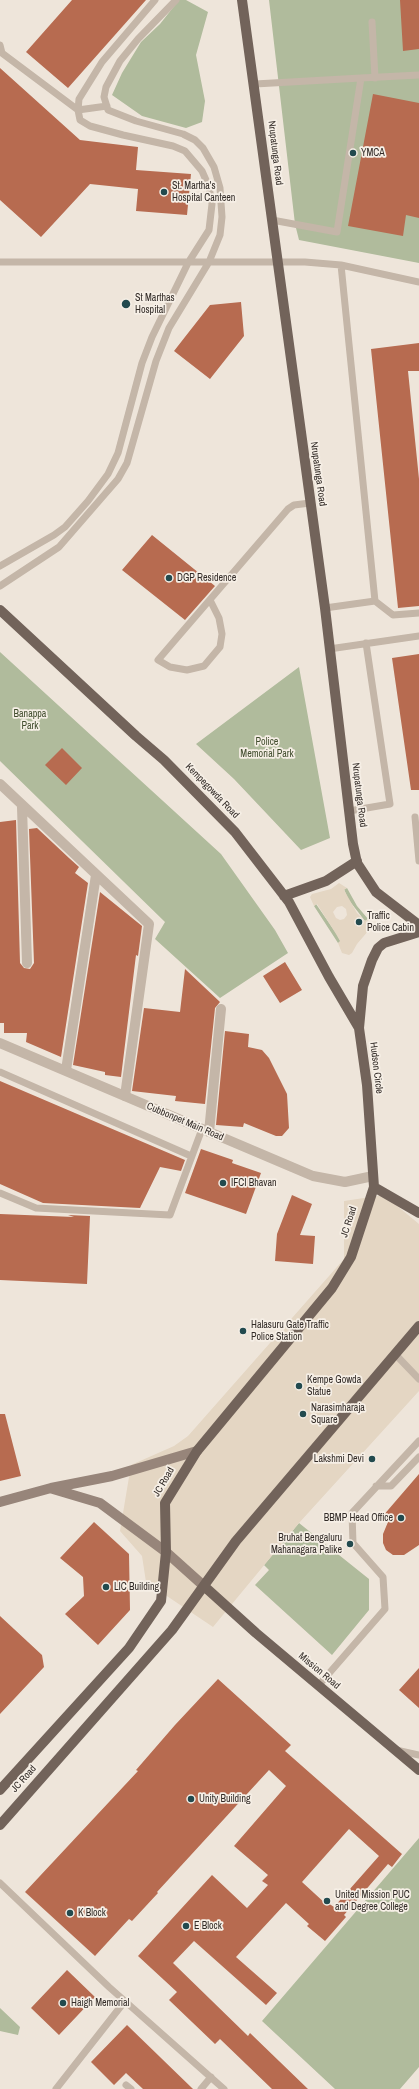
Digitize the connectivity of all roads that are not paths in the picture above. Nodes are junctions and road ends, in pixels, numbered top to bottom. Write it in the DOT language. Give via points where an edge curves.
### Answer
graph roads {
  1 [pos="155,0"];
  2 [pos="176,0"];
  3 [pos="242,0"];
  4 [pos="138,20"];
  5 [pos="372,22"];
  6 [pos="148,29"];
  7 [pos="0,45"];
  8 [pos="419,76"];
  9 [pos="361,78"];
  10 [pos="375,78"];
  11 [pos="255,84"];
  12 [pos="107,106"];
  13 [pos="78,110"];
  14 [pos="272,220"];
  15 [pos="0,262"];
  16 [pos="209,262"];
  17 [pos="188,263"];
  18 [pos="277,263"];
  19 [pos="341,265"];
  20 [pos="419,282"];
  21 [pos="90,498"];
  22 [pos="310,504"];
  23 [pos="98,505"];
  24 [pos="0,566"];
  25 [pos="0,586"];
  26 [pos="210,600"];
  27 [pos="375,601"];
  28 [pos="325,608"];
  29 [pos="0,610"];
  30 [pos="419,613"];
  31 [pos="419,636"];
  32 [pos="366,643"];
  33 [pos="329,648"];
  34 [pos="0,784"];
  35 [pos="22,806"];
  36 [pos="349,811"];
  37 [pos="415,817"];
  38 [pos="357,861"];
  39 [pos="419,861"];
  40 [pos="96,875"];
  41 [pos="284,896"];
  42 [pos="419,925"];
  43 [pos="419,932"];
  44 [pos="27,963"];
  45 [pos="221,1009"];
  46 [pos="358,1028"];
  47 [pos="0,1043"];
  48 [pos="66,1070"];
  49 [pos="0,1072"];
  50 [pos="125,1096"];
  51 [pos="205,1131"];
  52 [pos="191,1156"];
  53 [pos="374,1176"];
  54 [pos="374,1187"];
  55 [pos="0,1193"];
  56 [pos="419,1213"];
  57 [pos="419,1326"];
  58 [pos="395,1354"];
  59 [pos="419,1379"];
  60 [pos="419,1441"];
  61 [pos="197,1451"];
  62 [pos="419,1457"];
  63 [pos="376,1486"];
  64 [pos="51,1488"];
  65 [pos="0,1502"];
  66 [pos="166,1552"];
  67 [pos="205,1587"];
  68 [pos="318,1686"];
  69 [pos="391,1749"];
  70 [pos="419,1754"];
  71 [pos="419,1770"];
  72 [pos="0,1790"];
  73 [pos="0,1825"];
  74 [pos="0,1883"];
  75 [pos="125,2001"];
  76 [pos="211,2077"];
  77 [pos="56,2089"];
  78 [pos="201,2089"];
  79 [pos="224,2089"];
  1 -- 4 [label="lane"];
  2 -- 6 [label="lane"];
  3 -- 11 [label="main road, Nrupatunga Road"];
  4 -- 6 [label="lane"];
  4 -- 13 [label="lane" via="93,76 79,99"];
  5 -- 10 [label="lane"];
  6 -- 12 [label="lane" via="120,61 111,76 104,97"];
  7 -- 13 [label="lane" via="2,53"];
  8 -- 10 [label="lane"];
  9 -- 10 [label="lane"];
  9 -- 11 [label="lane"];
  9 -- 14 [label="lane" via="337,232"];
  11 -- 14 [label="main road, Nrupatunga Road"];
  12 -- 13 [label="lane"];
  12 -- 16 [label="lane" via="108,110 136,121 183,134 195,140 209,156 219,183 222,217 220,235"];
  13 -- 17 [label="lane" via="80,120 90,126 185,151 202,171 209,187 212,204 208,230"];
  14 -- 18 [label="main road, Nrupatunga Road"];
  15 -- 17 [label="lane"];
  16 -- 17 [label="lane"];
  16 -- 18 [label="lane"];
  16 -- 23 [label="lane" via="169,328 156,361 127,463 118,480"];
  17 -- 21 [label="lane" via="142,363 118,453 108,474"];
  18 -- 19 [label="lane"];
  18 -- 22 [label="main road, Nrupatunga Road"];
  19 -- 20 [label="lane"];
  19 -- 27 [label="lane"];
  21 -- 23 [label="lane"];
  21 -- 24 [label="lane" via="65,527"];
  22 -- 26 [label="lane" via="294,505 288,509"];
  22 -- 28 [label="main road, Nrupatunga Road"];
  23 -- 25 [label="lane" via="59,547"];
  26 -- 26 [label="lane" via="181,634 158,660 170,667 187,670 204,666 220,647 222,634 219,618"];
  27 -- 28 [label="lane"];
  27 -- 30 [label="lane" via="393,615"];
  28 -- 33 [label="main road, Nrupatunga Road"];
  29 -- 41 [label="main road, Kempegowda Road" via="164,760 235,832"];
  31 -- 32 [label="lane"];
  32 -- 33 [label="lane"];
  32 -- 36 [label="lane" via="390,804"];
  33 -- 36 [label="main road, Nrupatunga Road"];
  34 -- 35 [label="street"];
  35 -- 40 [label="street"];
  35 -- 44 [label="street"];
  36 -- 38 [label="main road, Nrupatunga Road"];
  37 -- 39 [label="lane"];
  38 -- 41 [label="main road" via="326,881"];
  38 -- 42 [label="main road, Nrupatunga Road" via="376,892"];
  40 -- 48 [label="street"];
  40 -- 50 [label="street" via="149,924"];
  41 -- 46 [label="main road, Kempegowda Road"];
  43 -- 46 [label="main road, Hudson Circle" via="384,943 378,948 363,986"];
  45 -- 51 [label="street"];
  46 -- 53 [label="main road, Hudson Circle"];
  47 -- 48 [label="street, Cubbonpet Main Road"];
  48 -- 50 [label="street, Cubbonpet Main Road"];
  49 -- 52 [label="lane"];
  50 -- 51 [label="street, Cubbonpet Main Road"];
  51 -- 52 [label="lane"];
  51 -- 53 [label="street, Cubbonpet Main Road" via="313,1176 345,1182"];
  52 -- 55 [label="lane" via="170,1215 36,1208"];
  53 -- 54 [label="main road, Hudson Circle"];
  54 -- 56 [label="main road"];
  54 -- 61 [label="main road, JC Road" via="351,1257 332,1288"];
  57 -- 58 [label="main road, JC Road"];
  58 -- 59 [label="lane"];
  58 -- 67 [label="main road, JC Road" via="236,1541"];
  60 -- 63 [label="lane"];
  61 -- 64 [label="main road" via="112,1476"];
  61 -- 66 [label="main road, JC Road" via="164,1503"];
  62 -- 63 [label="lane" via="391,1486"];
  63 -- 68 [label="lane" via="352,1513 353,1543 383,1577 384,1609"];
  64 -- 65 [label="main road"];
  64 -- 66 [label="main road" via="100,1503"];
  66 -- 67 [label="main road"];
  66 -- 72 [label="main road, JC Road" via="162,1601 129,1648"];
  67 -- 68 [label="main road, Mission Road"];
  67 -- 73 [label="main road, JC Road" via="172,1630"];
  68 -- 69 [label="main road, Mission Road"];
  69 -- 70 [label="lane"];
  69 -- 71 [label="main road, Mission Road"];
  74 -- 75 [label="lane"];
  75 -- 76 [label="lane"];
  75 -- 77 [label="lane"];
  76 -- 78 [label="lane"];
  76 -- 79 [label="lane"];
}
